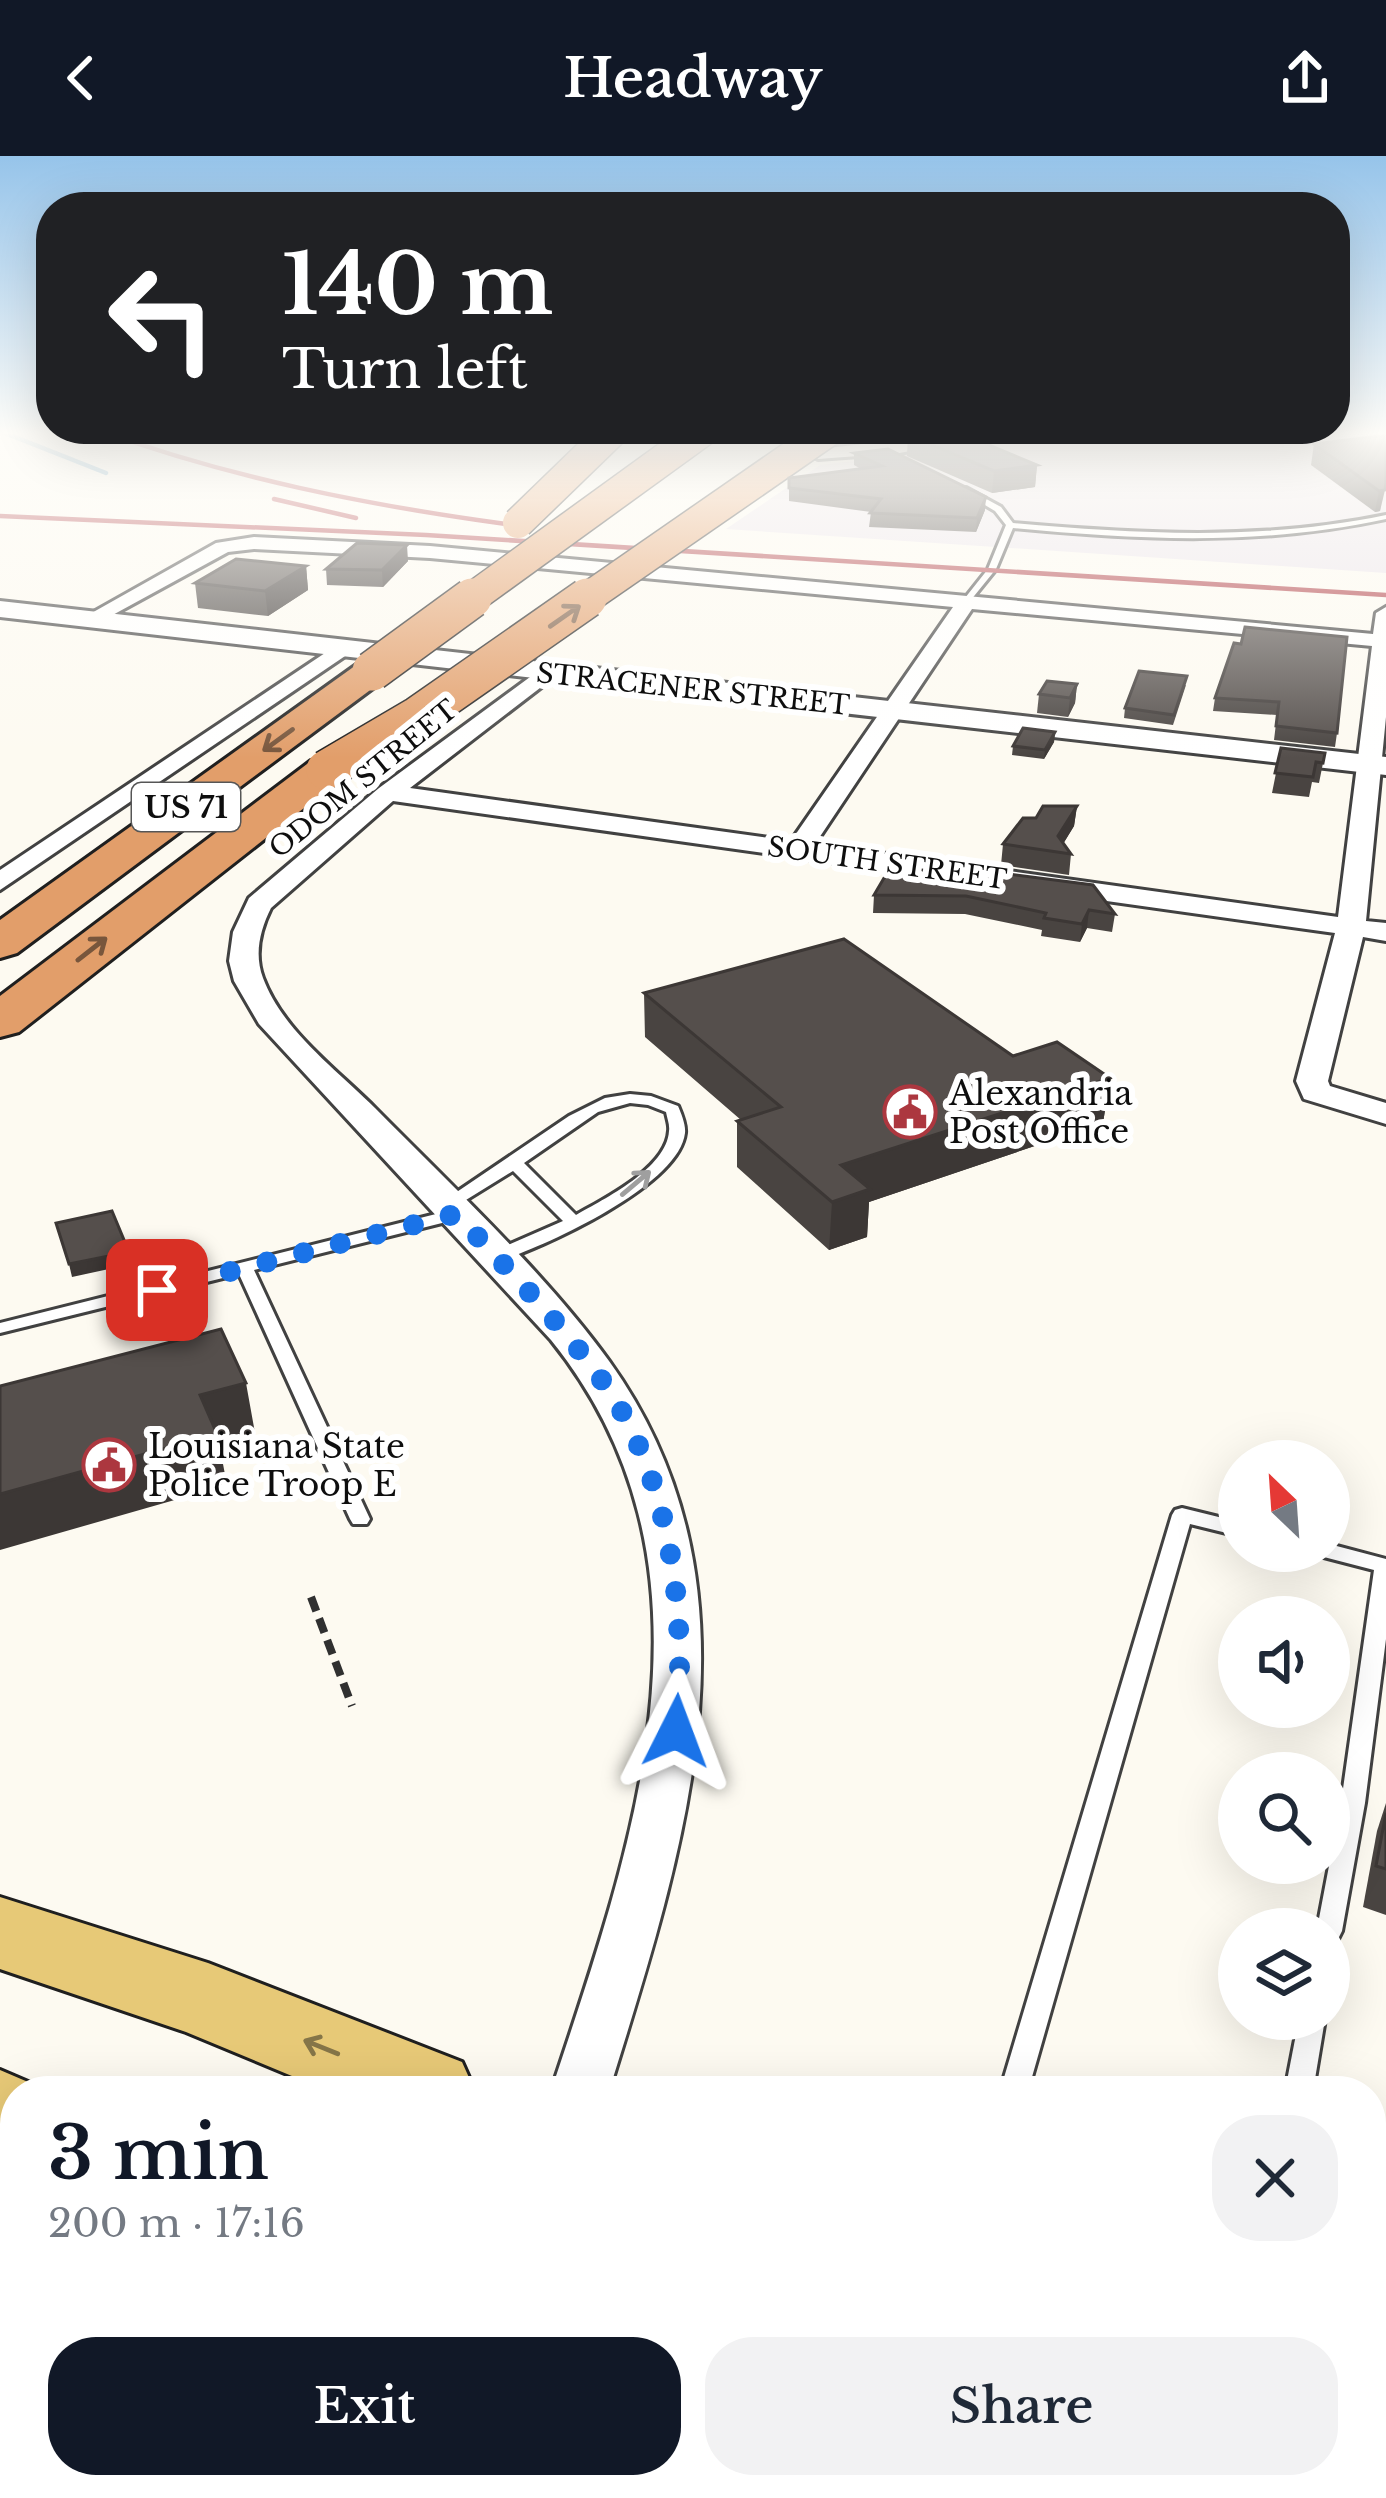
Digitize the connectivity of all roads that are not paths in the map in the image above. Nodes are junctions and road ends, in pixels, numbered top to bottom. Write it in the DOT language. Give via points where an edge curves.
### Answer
graph roads {
  1 [pos="489,539"];
  2 [pos="539,539"];
  3 [pos="621,539"];
  4 [pos="680,539"];
  5 [pos="1004,539"];
  6 [pos="967,603"];
  7 [pos="0,609"];
  8 [pos="91,619"];
  9 [pos="1385,627"];
  10 [pos="358,659"];
  11 [pos="545,673"];
  12 [pos="890,712"];
  13 [pos="1379,765"];
  14 [pos="326,770"];
  15 [pos="388,793"];
  16 [pos="798,850"];
  17 [pos="0,882"];
  18 [pos="1351,927"];
  19 [pos="1386,932"];
  20 [pos="0,943"];
  21 [pos="0,1022"];
  22 [pos="1386,1114"];
  23 [pos="514,1163"];
  24 [pos="452,1209"];
  25 [pos="575,1222"];
  26 [pos="496,1257"];
  27 [pos="245,1268"];
  28 [pos="0,1328"];
  29 [pos="359,1519"];
  30 [pos="1218,1524"];
  31 [pos="1350,1557"];
  32 [pos="1333,1908"];
  33 [pos="0,1933"];
  34 [pos="1308,2040"];
  35 [pos="393,2076"];
  36 [pos="585,2076"];
  37 [pos="1018,2076"];
  38 [pos="1302,2076"];
  1 -- 10 [label="highway, bridge"];
  2 -- 10 [label="highway, US 71, bridge"];
  3 -- 14 [label="highway, US 71, bridge"];
  14 -- 4 [label="highway, one-way, bridge"];
  5 -- 6 [label="lane"];
  6 -- 8 [label="street" via="430,552 235,545"];
  6 -- 9 [label="street"];
  6 -- 12 [label="street"];
  7 -- 8 [label="street, STRACENER STREET"];
  8 -- 10 [label="street, STRACENER STREET"];
  9 -- 13 [label="street"];
  10 -- 11 [label="street, STRACENER STREET"];
  10 -- 17 [label="street"];
  10 -- 20 [label="highway, US 71, one-way"];
  11 -- 12 [label="street, STRACENER STREET"];
  11 -- 15 [label="street, ODOM STREET"];
  12 -- 13 [label="street, STRACENER STREET"];
  12 -- 16 [label="street"];
  13 -- 18 [label="street"];
  21 -- 14 [label="highway, US 71, one-way"];
  15 -- 16 [label="street, SOUTH STREET"];
  15 -- 24 [label="street, ODOM STREET" via="259,904 246,928 248,980 301,1051"];
  16 -- 18 [label="street, SOUTH STREET"];
  18 -- 19 [label="street, SOUTH STREET"];
  18 -- 22 [label="street" via="1312,1081 1316,1092"];
  23 -- 24 [label="lane"];
  23 -- 25 [label="lane"];
  25 -- 23 [label="lane, one-way" via="634,1188 678,1143 673,1109 636,1096 613,1098"];
  24 -- 26 [label="street"];
  24 -- 27 [label="lane"];
  25 -- 26 [label="lane"];
  26 -- 36 [label="street" via="604,1383 660,1508 678,1594 679,1698 668,1796"];
  27 -- 28 [label="lane"];
  27 -- 29 [label="lane"];
  30 -- 37 [label="lane" via="1182,1515"];
  31 -- 32 [label="lane" via="1385,1566"];
  35 -- 33 [label="main road, one-way" via="208,2001"];
  34 -- 38 [label="lane"];
}
